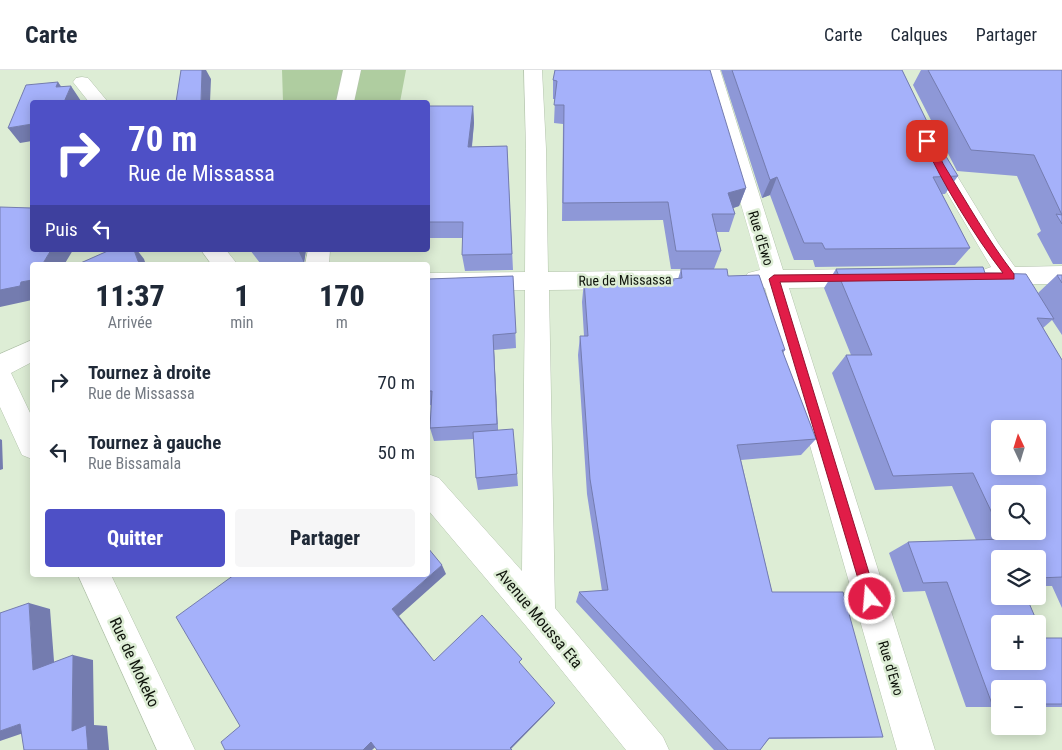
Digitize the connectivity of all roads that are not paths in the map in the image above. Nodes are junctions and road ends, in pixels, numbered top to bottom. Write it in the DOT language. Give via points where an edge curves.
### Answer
graph roads {
  1 [pos="352,70"];
  2 [pos="533,70"];
  3 [pos="711,70"];
  4 [pos="82,82"];
  5 [pos="96,100"];
  6 [pos="345,100"];
  7 [pos="923,132"];
  8 [pos="971,276"];
  9 [pos="1011,276"];
  10 [pos="1062,276"];
  11 [pos="892,277"];
  12 [pos="774,279"];
  13 [pos="536,281"];
  14 [pos="430,282"];
  15 [pos="1026,302"];
  16 [pos="30,351"];
  17 [pos="0,366"];
  18 [pos="0,377"];
  19 [pos="30,442"];
  20 [pos="430,490"];
  21 [pos="95,577"];
  22 [pos="538,614"];
  23 [pos="176,750"];
  24 [pos="650,750"];
  25 [pos="916,750"];
  1 -- 6 [label="street"];
  2 -- 13 [label="street"];
  3 -- 12 [label="street, Rue d'Ewo"];
  4 -- 5 [label="street"];
  7 -- 9 [label="street" via="985,241"];
  8 -- 9 [label="street"];
  9 -- 10 [label="street"];
  9 -- 15 [label="street"];
  11 -- 12 [label="street, Rue de Missassa"];
  12 -- 13 [label="street, Rue de Missassa"];
  12 -- 25 [label="street, Rue d'Ewo"];
  13 -- 14 [label="street, Rue de Missassa"];
  13 -- 22 [label="street"];
  16 -- 17 [label="street"];
  18 -- 19 [label="street"];
  20 -- 22 [label="street, Avenue Moussa Eta"];
  21 -- 23 [label="street, Rue de Mokeko"];
  22 -- 24 [label="street, Avenue Moussa Eta"];
}
